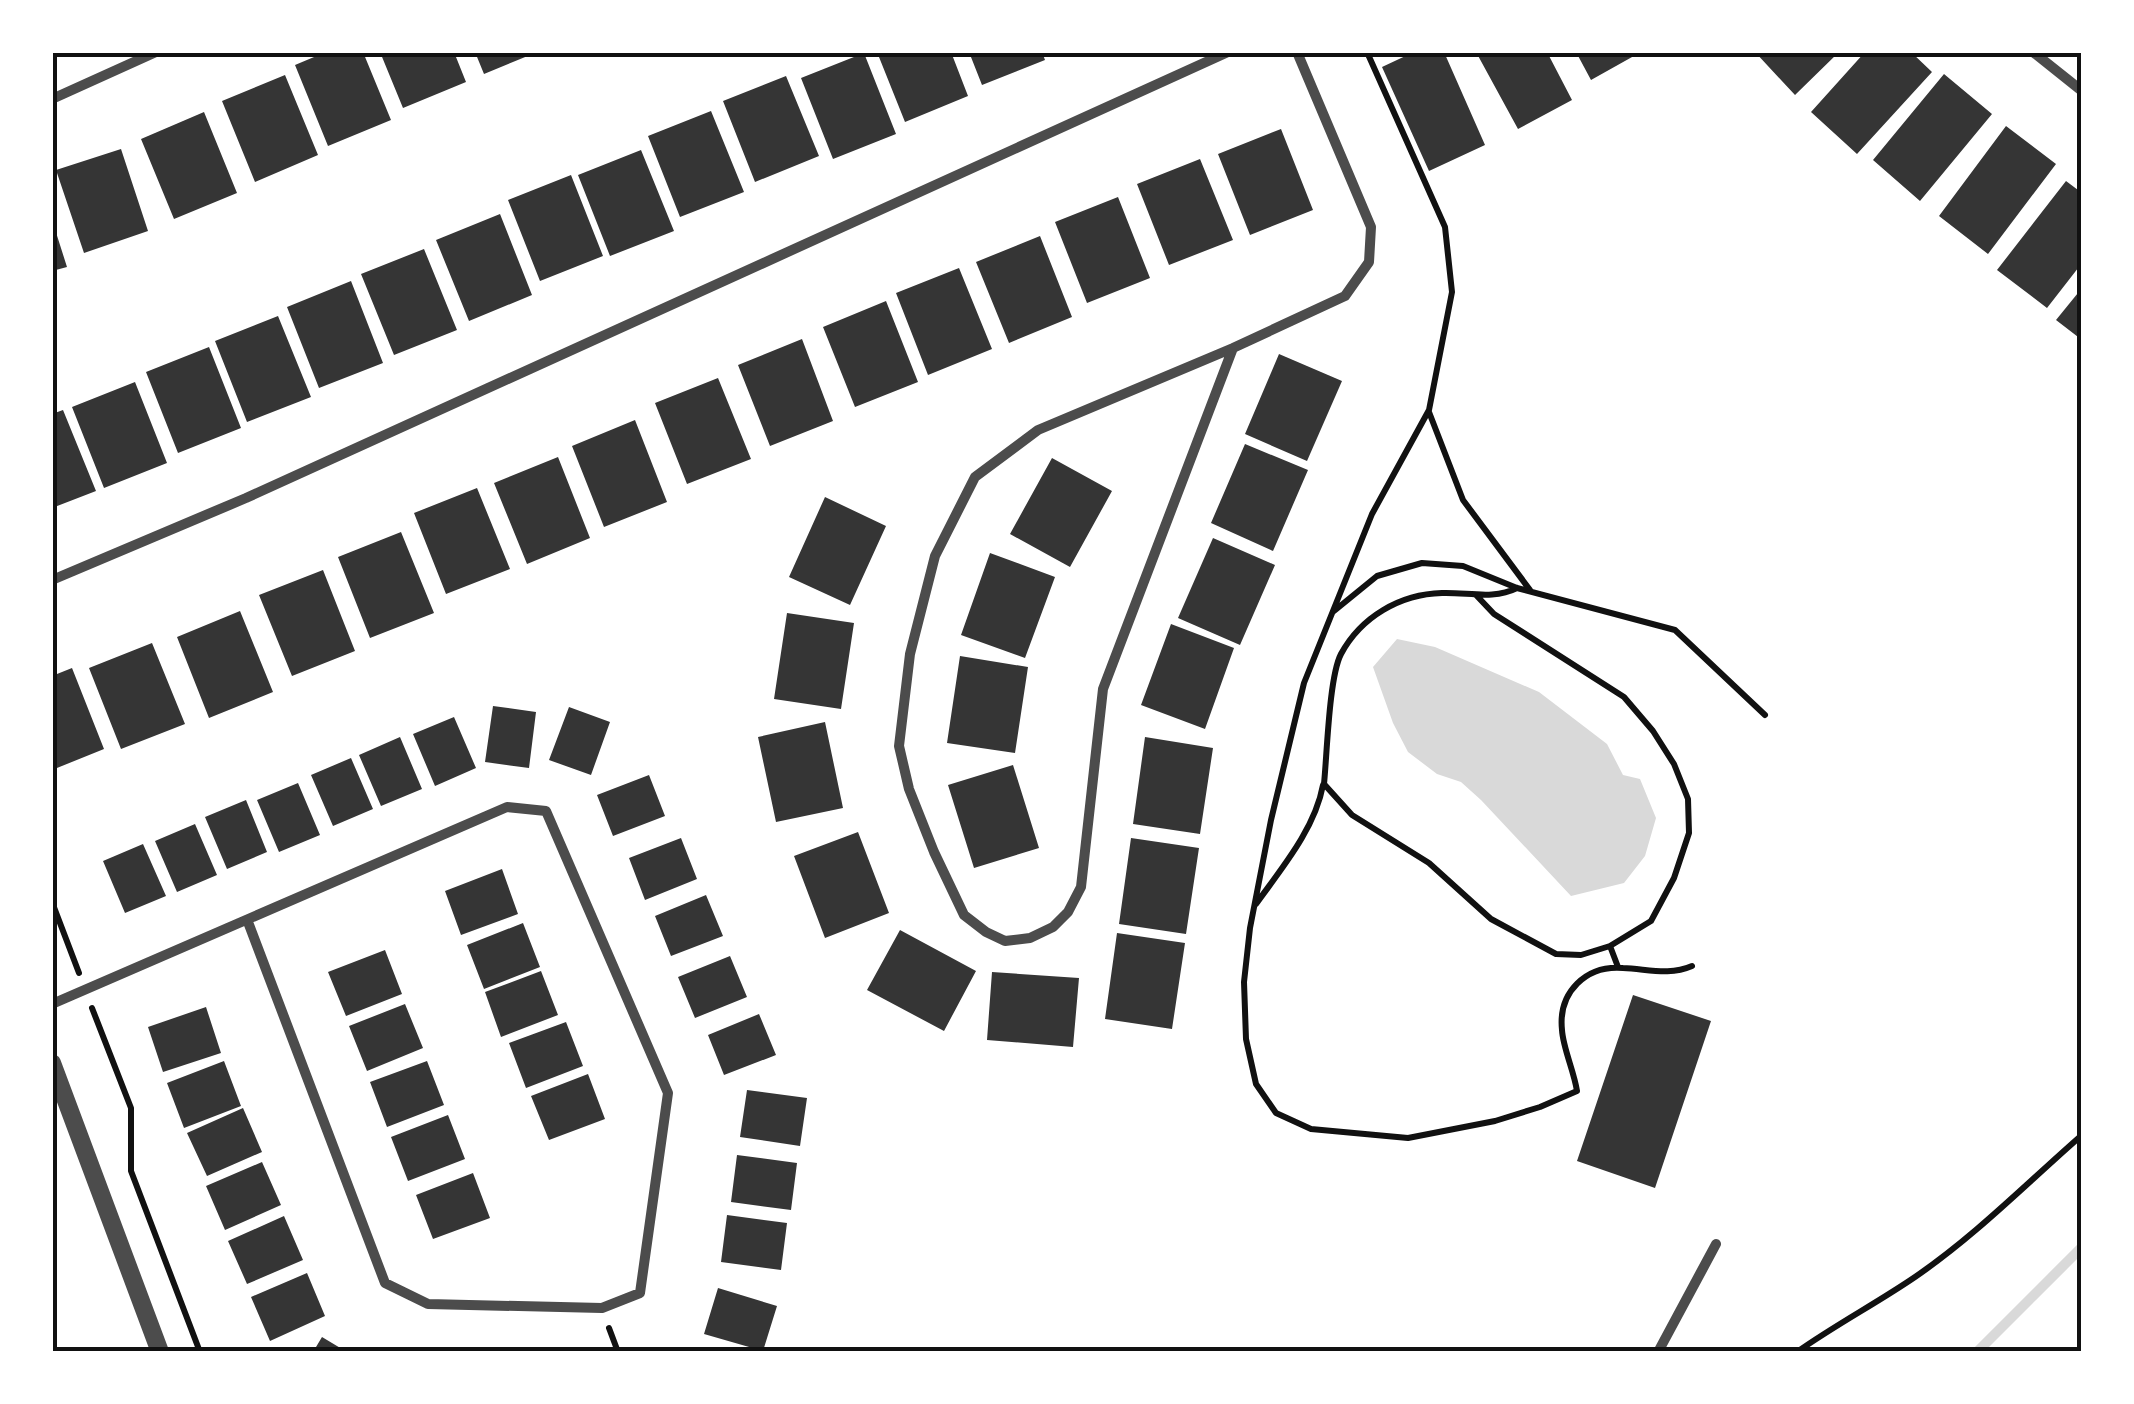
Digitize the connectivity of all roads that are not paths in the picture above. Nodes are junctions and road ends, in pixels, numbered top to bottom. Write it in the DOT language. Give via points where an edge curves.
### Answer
graph roads {
  1 [pos="156,52"];
  2 [pos="1228,52"];
  3 [pos="1297,52"];
  4 [pos="2033,52"];
  5 [pos="2082,92"];
  6 [pos="52,99"];
  7 [pos="1233,348"];
  8 [pos="52,580"];
  9 [pos="248,922"];
  10 [pos="52,1004"];
  11 [pos="52,1063"];
  12 [pos="1716,1244"];
  13 [pos="160,1352"];
  14 [pos="1658,1352"];
  1 -- 6 [label="street"];
  2 -- 8 [label="street"];
  3 -- 7 [label="street" via="1371,227 1369,262 1344,296"];
  4 -- 5 [label="street"];
  7 -- 7 [label="street" via="1038,430 975,477 935,556 910,654 899,746 909,789 964,915 1005,940 1053,927 1081,887 1103,689"];
  9 -- 9 [label="street" via="507,807 546,811 668,1093 640,1292 602,1308 428,1304 385,1283"];
  9 -- 10 [label="street"];
  11 -- 13 [label="street"];
  12 -- 14 [label="street"];
}
